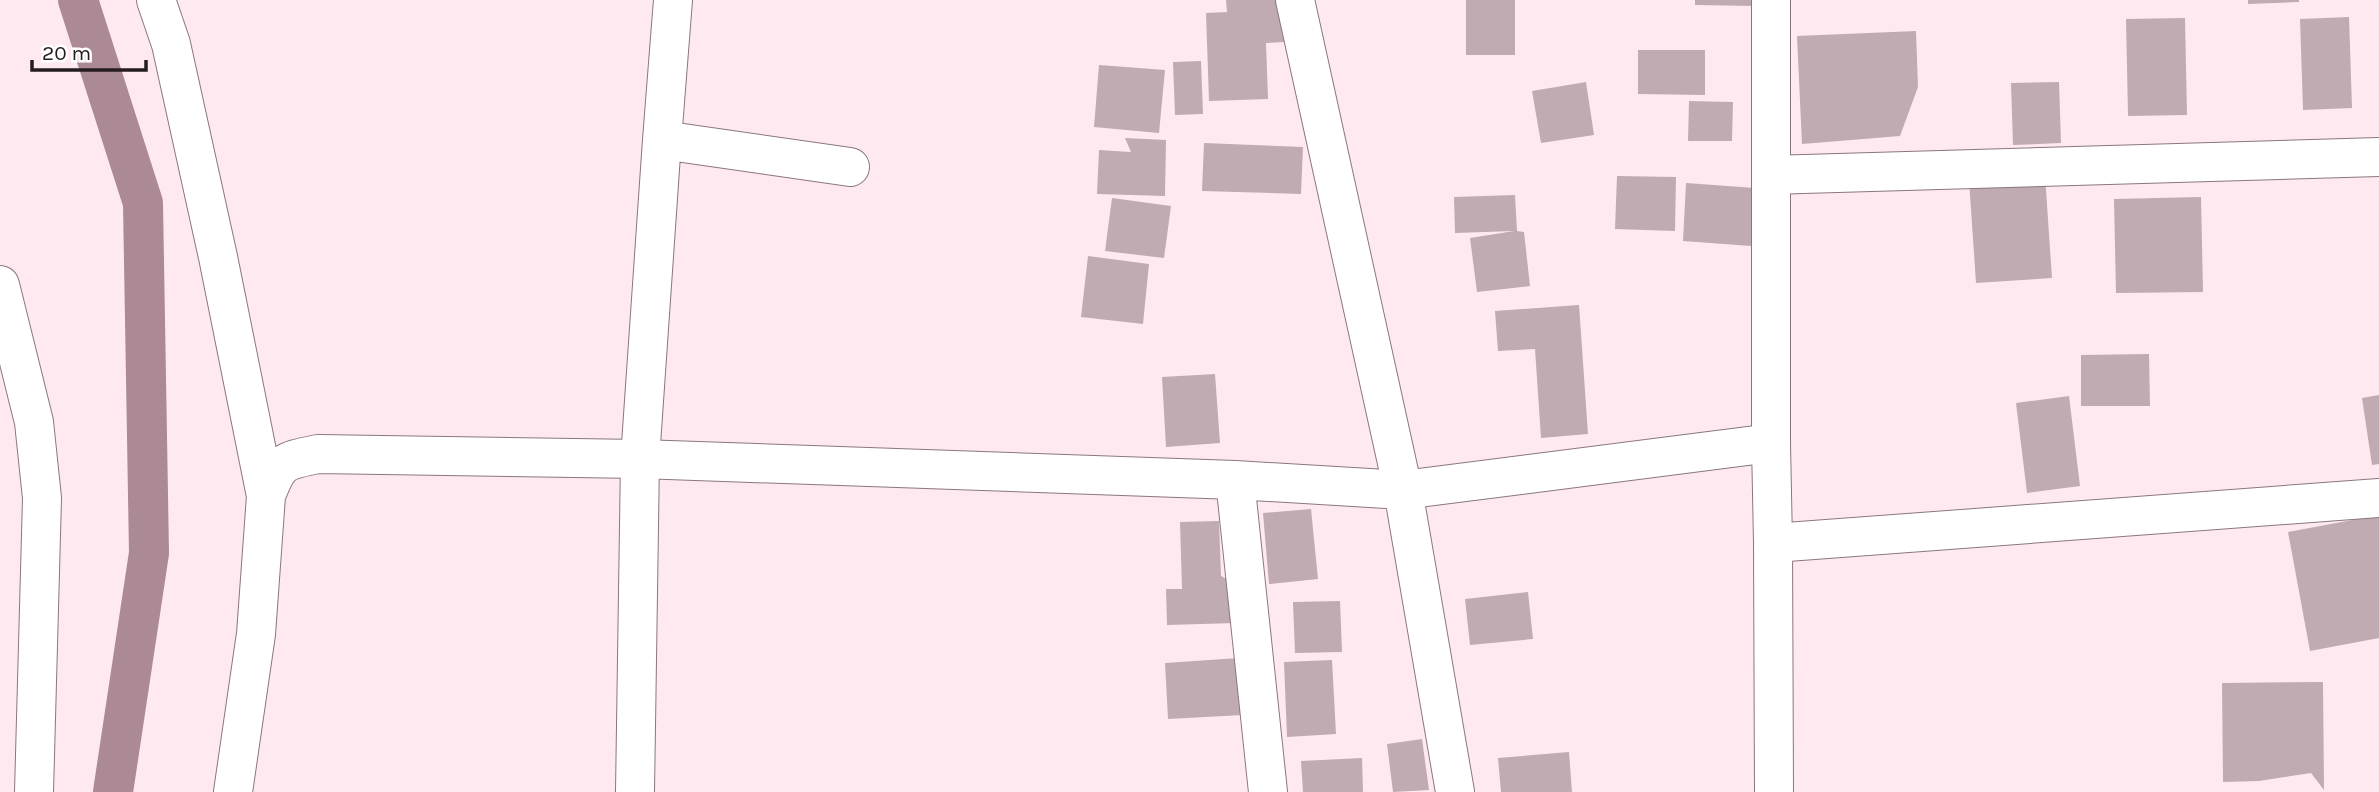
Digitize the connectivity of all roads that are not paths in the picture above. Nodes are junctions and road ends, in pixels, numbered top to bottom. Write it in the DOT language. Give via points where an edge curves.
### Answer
graph roads {
  1 [pos="156,0"];
  2 [pos="673,0"];
  3 [pos="1295,0"];
  4 [pos="1771,0"];
  5 [pos="662,141"];
  6 [pos="2379,157"];
  7 [pos="850,167"];
  8 [pos="1771,175"];
  9 [pos="0,285"];
  10 [pos="1771,443"];
  11 [pos="640,459"];
  12 [pos="1235,480"];
  13 [pos="1403,490"];
  14 [pos="266,496"];
  15 [pos="2379,498"];
  16 [pos="1773,543"];
  17 [pos="34,792"];
  18 [pos="233,792"];
  19 [pos="635,792"];
  20 [pos="1268,792"];
  21 [pos="1455,792"];
  22 [pos="1774,792"];
  1 -- 14 [label="street" via="182,97"];
  2 -- 5 [label="street"];
  3 -- 13 [label="street"];
  4 -- 8 [label="street"];
  5 -- 7 [label="street"];
  5 -- 11 [label="street"];
  6 -- 8 [label="street"];
  8 -- 10 [label="street"];
  9 -- 17 [label="street" via="34,422 42,498"];
  10 -- 13 [label="street"];
  10 -- 16 [label="street"];
  11 -- 12 [label="street"];
  11 -- 14 [label="street" via="318,454 286,460 275,470"];
  11 -- 19 [label="street"];
  12 -- 13 [label="street"];
  12 -- 20 [label="street"];
  13 -- 21 [label="street"];
  14 -- 18 [label="street" via="256,634"];
  15 -- 16 [label="street"];
  16 -- 22 [label="street"];
}
